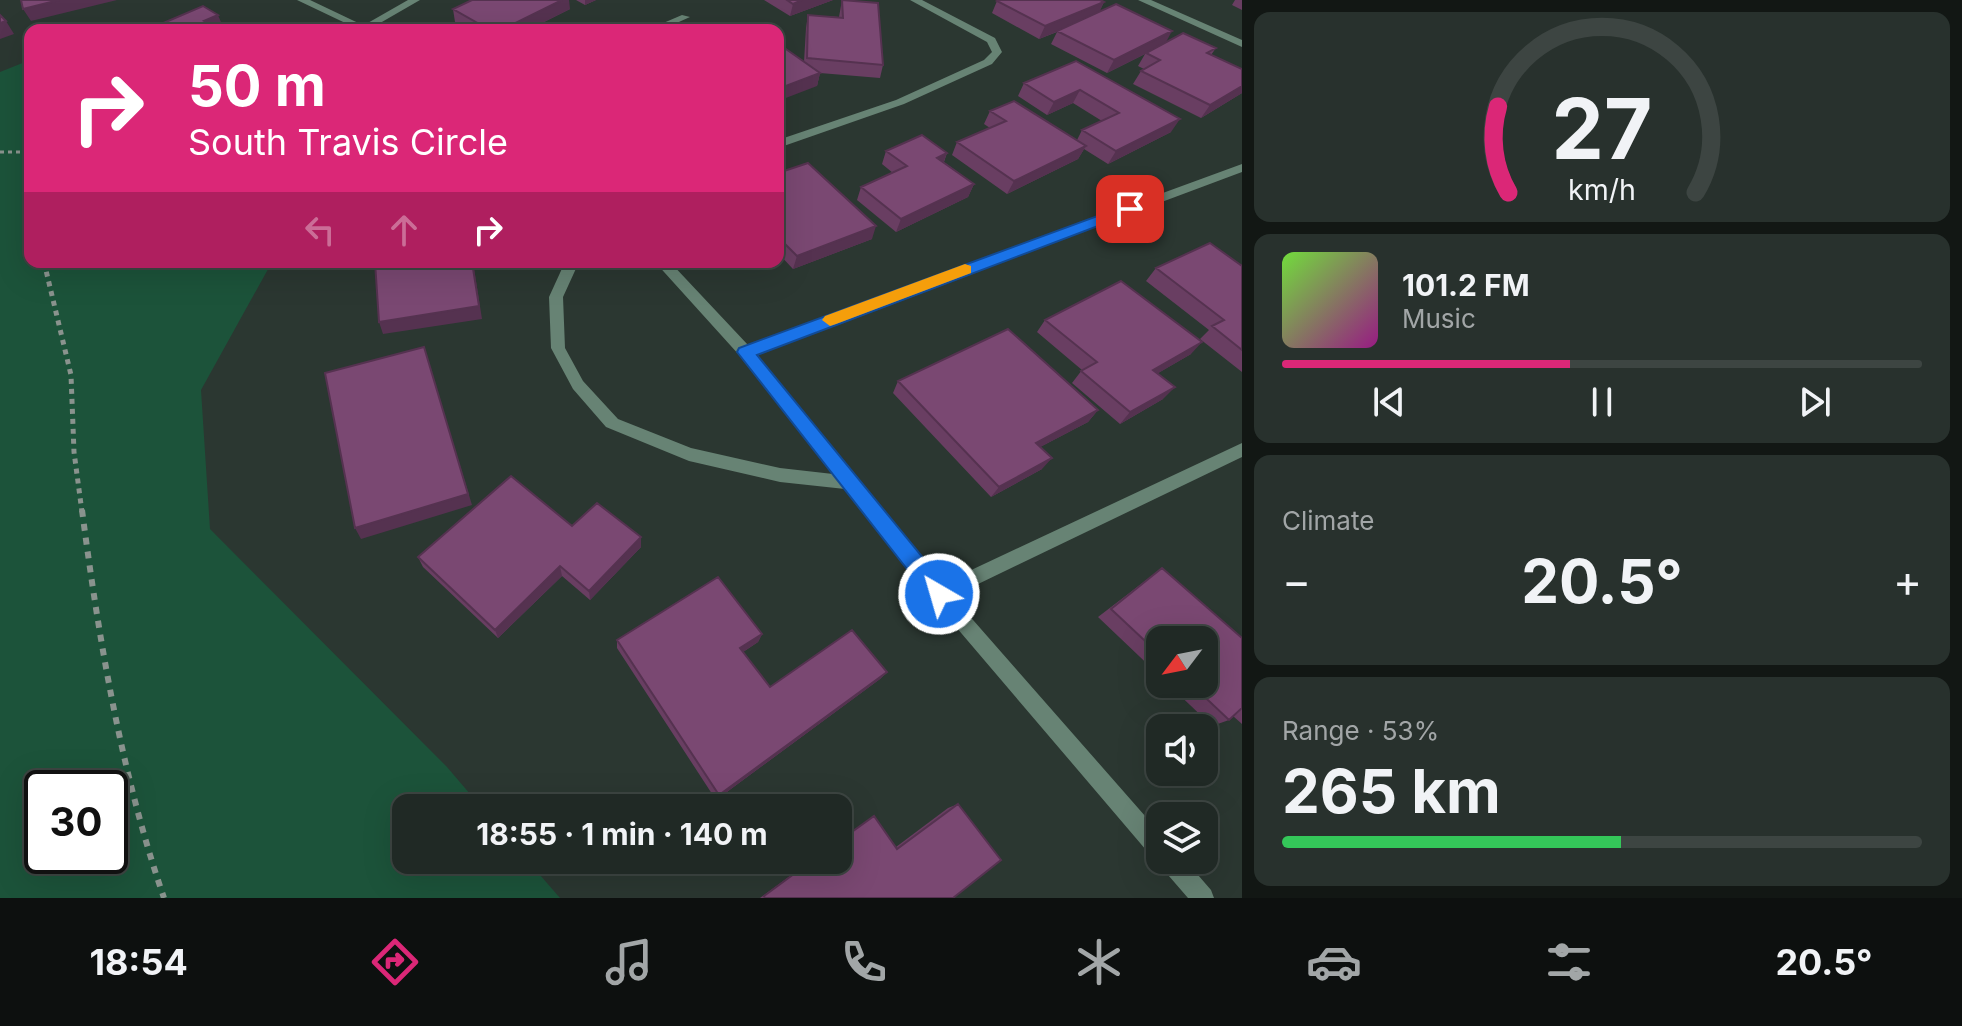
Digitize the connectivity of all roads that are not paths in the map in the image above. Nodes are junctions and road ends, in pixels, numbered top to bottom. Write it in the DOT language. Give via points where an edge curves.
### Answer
graph roads {
  1 [pos="302,0"];
  2 [pos="415,0"];
  3 [pos="915,0"];
  4 [pos="1143,0"];
  5 [pos="685,17"];
  6 [pos="355,24"];
  7 [pos="374,24"];
  8 [pos="667,24"];
  9 [pos="1242,44"];
  10 [pos="784,142"];
  11 [pos="1242,168"];
  12 [pos="569,268"];
  13 [pos="668,268"];
  14 [pos="745,352"];
  15 [pos="1242,450"];
  16 [pos="852,483"];
  17 [pos="939,594"];
  18 [pos="1146,833"];
  19 [pos="1182,874"];
  20 [pos="1203,898"];
  1 -- 6 [label="street"];
  2 -- 7 [label="street"];
  3 -- 10 [label="street" via="991,40 997,52 988,62 900,102"];
  4 -- 9 [label="street"];
  5 -- 8 [label="street"];
  11 -- 14 [label="street"];
  12 -- 16 [label="street" via="556,297 558,348 578,385 612,423 689,454 780,475"];
  13 -- 14 [label="street"];
  14 -- 16 [label="street"];
  15 -- 17 [label="street"];
  16 -- 17 [label="street"];
  17 -- 18 [label="street"];
  19 -- 20 [label="street"];
}
